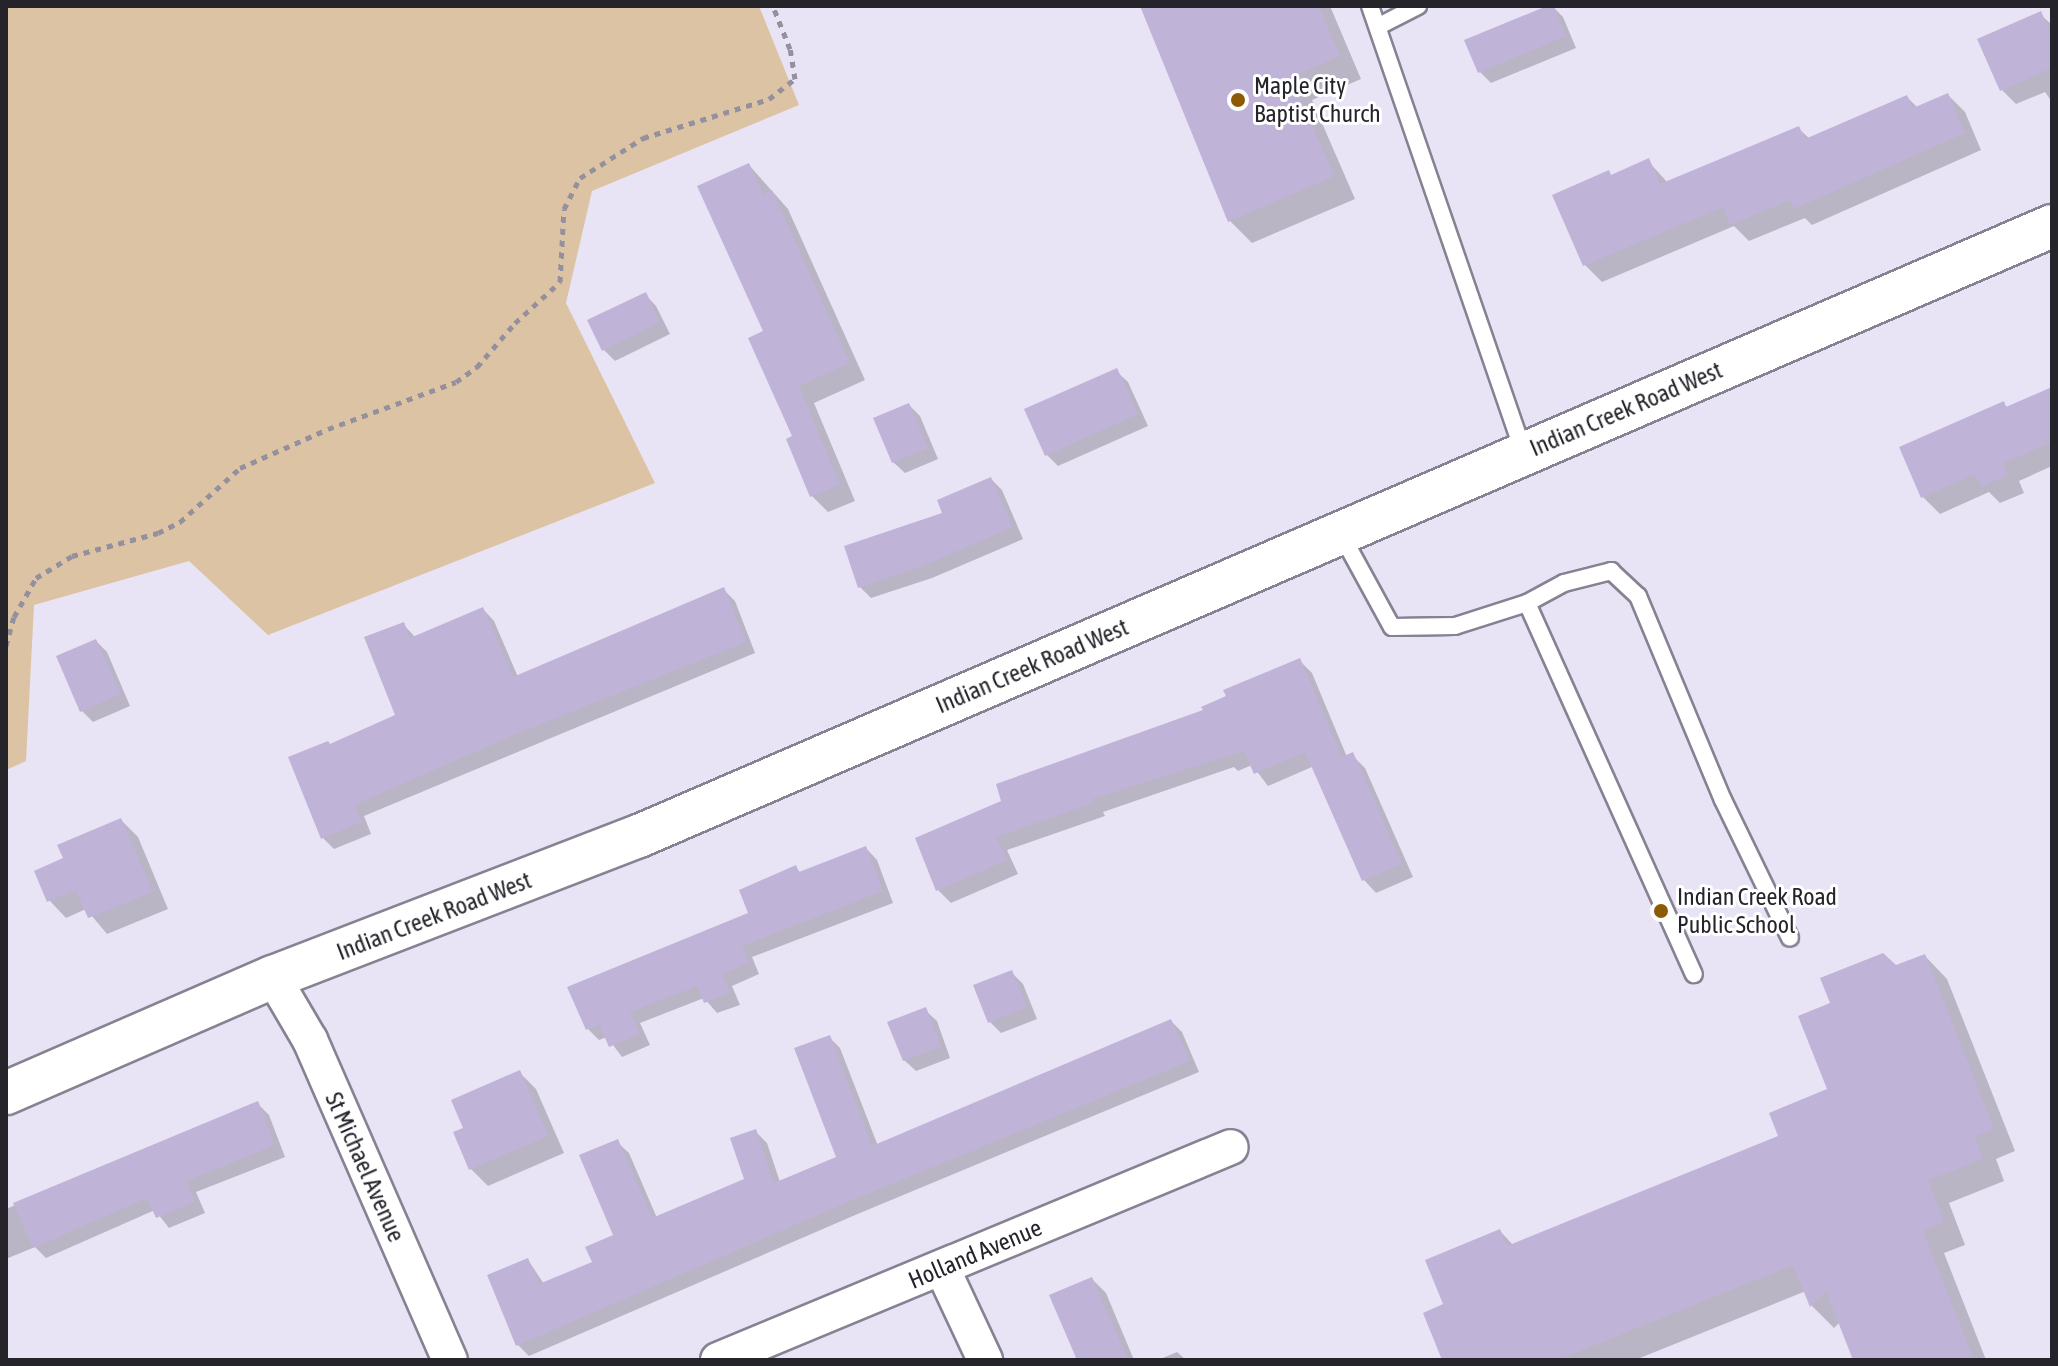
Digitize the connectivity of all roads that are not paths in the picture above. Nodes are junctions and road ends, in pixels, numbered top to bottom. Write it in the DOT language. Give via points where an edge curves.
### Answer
graph roads {
  1 [pos="1370,6"];
  2 [pos="1418,6"];
  3 [pos="1379,26"];
  4 [pos="2052,226"];
  5 [pos="1524,452"];
  6 [pos="1340,533"];
  7 [pos="1527,603"];
  8 [pos="1790,938"];
  9 [pos="1694,974"];
  10 [pos="273,977"];
  11 [pos="6,1093"];
  12 [pos="1231,1147"];
  13 [pos="942,1268"];
  14 [pos="450,1360"];
  15 [pos="718,1360"];
  16 [pos="985,1360"];
  1 -- 3 [label="lane"];
  2 -- 3 [label="lane"];
  3 -- 5 [label="lane"];
  4 -- 5 [label="street, Indian Creek Road West"];
  5 -- 6 [label="street, Indian Creek Road West"];
  6 -- 7 [label="lane" via="1392,627 1455,626"];
  6 -- 10 [label="street, Indian Creek Road West" via="639,836"];
  7 -- 8 [label="lane" via="1564,583 1611,571 1638,596 1723,800"];
  7 -- 9 [label="lane"];
  10 -- 11 [label="street, Indian Creek Road West"];
  10 -- 14 [label="street, St Michael Avenue" via="310,1040"];
  12 -- 13 [label="street, Holland Avenue"];
  13 -- 15 [label="street, Holland Avenue"];
  13 -- 16 [label="street"];
}
